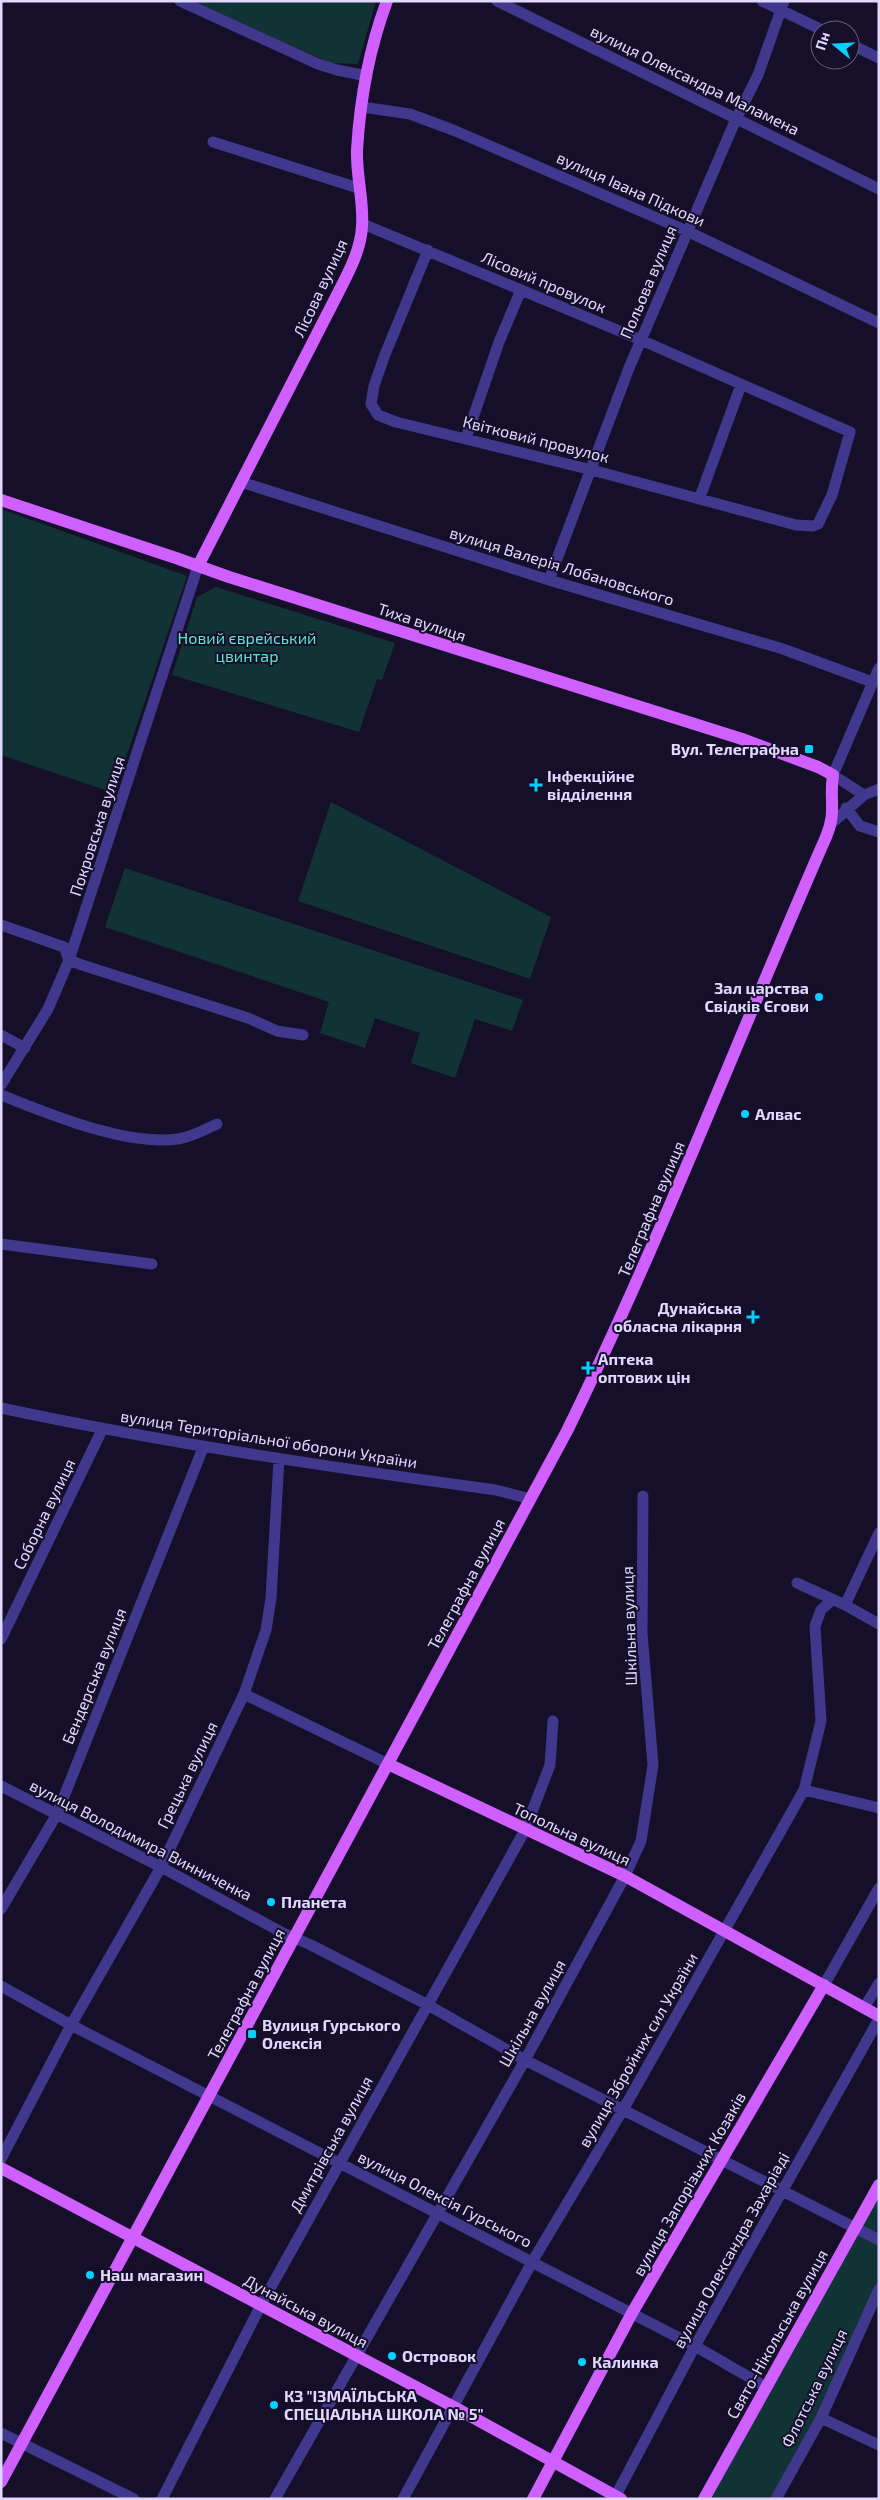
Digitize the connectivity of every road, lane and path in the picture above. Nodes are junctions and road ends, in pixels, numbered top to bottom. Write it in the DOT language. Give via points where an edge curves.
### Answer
graph roads {
  1 [pos="180,1"];
  2 [pos="386,1"];
  3 [pos="496,1"];
  4 [pos="762,1"];
  5 [pos="783,6"];
  6 [pos="810,23"];
  7 [pos="860,49"];
  8 [pos="879,58"];
  9 [pos="367,76"];
  10 [pos="362,107"];
  11 [pos="736,119"];
  12 [pos="213,142"];
  13 [pos="358,188"];
  14 [pos="879,189"];
  15 [pos="363,224"];
  16 [pos="687,231"];
  17 [pos="428,250"];
  18 [pos="521,290"];
  19 [pos="879,323"];
  20 [pos="641,340"];
  21 [pos="741,385"];
  22 [pos="850,432"];
  23 [pos="466,438"];
  24 [pos="592,470"];
  25 [pos="242,482"];
  26 [pos="700,497"];
  27 [pos="1,500"];
  28 [pos="198,566"];
  29 [pos="549,580"];
  30 [pos="879,668"];
  31 [pos="872,682"];
  32 [pos="833,775"];
  33 [pos="879,789"];
  34 [pos="864,795"];
  35 [pos="846,808"];
  36 [pos="833,822"];
  37 [pos="879,832"];
  38 [pos="1,925"];
  39 [pos="69,960"];
  40 [pos="1,1035"];
  41 [pos="303,1035"];
  42 [pos="25,1048"];
  43 [pos="1,1085"];
  44 [pos="1,1095"];
  45 [pos="217,1124"];
  46 [pos="1,1244"];
  47 [pos="152,1264"];
  48 [pos="2,1409"];
  49 [pos="102,1430"];
  50 [pos="203,1448"];
  51 [pos="279,1459"];
  52 [pos="643,1496"];
  53 [pos="531,1499"];
  54 [pos="879,1532"];
  55 [pos="797,1583"];
  56 [pos="832,1600"];
  57 [pos="845,1605"];
  58 [pos="879,1624"];
  59 [pos="1,1639"];
  60 [pos="244,1694"];
  61 [pos="553,1721"];
  62 [pos="388,1764"];
  63 [pos="1,1786"];
  64 [pos="804,1790"];
  65 [pos="879,1808"];
  66 [pos="57,1814"];
  67 [pos="525,1830"];
  68 [pos="160,1867"];
  69 [pos="625,1876"];
  70 [pos="879,1888"];
  71 [pos="1,1909"];
  72 [pos="724,1932"];
  73 [pos="294,1938"];
  74 [pos="879,1983"];
  75 [pos="824,1985"];
  76 [pos="1,1986"];
  77 [pos="426,2004"];
  78 [pos="864,2008"];
  79 [pos="879,2018"];
  80 [pos="71,2025"];
  81 [pos="525,2060"];
  82 [pos="210,2095"];
  83 [pos="624,2108"];
  84 [pos="1,2159"];
  85 [pos="721,2161"];
  86 [pos="339,2162"];
  87 [pos="1,2168"];
  88 [pos="879,2185"];
  89 [pos="783,2192"];
  90 [pos="439,2212"];
  91 [pos="855,2228"];
  92 [pos="134,2238"];
  93 [pos="879,2240"];
  94 [pos="532,2262"];
  95 [pos="879,2289"];
  96 [pos="261,2305"];
  97 [pos="632,2313"];
  98 [pos="695,2346"];
  99 [pos="356,2355"];
  100 [pos="766,2387"];
  101 [pos="454,2407"];
  102 [pos="821,2418"];
  103 [pos="1,2433"];
  104 [pos="22,2444"];
  105 [pos="879,2445"];
  106 [pos="554,2462"];
  107 [pos="1,2482"];
  108 [pos="617,2498"];
  109 [pos="134,2499"];
  110 [pos="162,2499"];
  111 [pos="275,2499"];
  112 [pos="403,2499"];
  113 [pos="533,2499"];
  114 [pos="704,2499"];
  115 [pos="776,2499"];
  1 -- 9 [label="street" via="328,68"];
  2 -- 9 [label="main road, Лісова вулиця"];
  3 -- 11 [label="street, вулиця Олександра Маламена"];
  4 -- 5 [label="street"];
  5 -- 6 [label="street"];
  5 -- 11 [label="street, Польова вулиця" via="758,75"];
  7 -- 8 [label="street"];
  9 -- 10 [label="main road, Лісова вулиця"];
  10 -- 13 [label="main road, Лісова вулиця" via="357,151"];
  10 -- 16 [label="street, вулиця Івана Підкови" via="418,116"];
  11 -- 14 [label="street, вулиця Олександра Маламена"];
  11 -- 16 [label="street, Польова вулиця"];
  12 -- 13 [label="street"];
  13 -- 15 [label="main road, Лісова вулиця"];
  15 -- 17 [label="street, Лісовий провулок"];
  15 -- 25 [label="main road, Лісова вулиця" via="346,278"];
  16 -- 19 [label="street, вулиця Івана Підкови"];
  16 -- 20 [label="street, Польова вулиця"];
  17 -- 18 [label="street, Лісовий провулок"];
  17 -- 23 [label="street, Квітковий провулок" via="384,357 371,404 374,412 384,418"];
  18 -- 20 [label="street, Лісовий провулок"];
  18 -- 23 [label="street"];
  20 -- 21 [label="street, Лісовий провулок"];
  20 -- 24 [label="street, Польова вулиця"];
  21 -- 22 [label="street, Лісовий провулок"];
  21 -- 26 [label="street"];
  22 -- 26 [label="street, Квітковий провулок" via="832,495 818,524 796,524"];
  23 -- 24 [label="street, Квітковий провулок"];
  24 -- 26 [label="street, Квітковий провулок"];
  24 -- 29 [label="street, Польова вулиця"];
  25 -- 28 [label="main road, Лісова вулиця"];
  25 -- 29 [label="street, вулиця Валерія Лобановського"];
  27 -- 28 [label="main road, Тиха вулиця"];
  28 -- 32 [label="main road, Тиха вулиця" via="372,624 742,739 810,763"];
  28 -- 39 [label="street, Покровська вулиця"];
  29 -- 31 [label="street, вулиця Валерія Лобановського" via="783,649"];
  30 -- 31 [label="street, Телеграфна вулиця"];
  31 -- 32 [label="street, Телеграфна вулиця"];
  32 -- 34 [label="street"];
  32 -- 36 [label="main road, Телеграфна вулиця"];
  33 -- 34 [label="street"];
  34 -- 35 [label="street"];
  35 -- 36 [label="street"];
  35 -- 37 [label="street" via="860,826"];
  36 -- 53 [label="main road, Телеграфна вулиця" via="618,1324"];
  38 -- 39 [label="street" via="64,947"];
  39 -- 41 [label="street" via="248,1018 277,1031"];
  39 -- 42 [label="street, Покровська вулиця" via="56,993"];
  40 -- 42 [label="street"];
  42 -- 43 [label="street, Покровська вулиця"];
  44 -- 45 [label="street" via="90,1127 152,1140 185,1138"];
  46 -- 47 [label="street"];
  48 -- 49 [label="street, вулиця Територіальної оборони України"];
  49 -- 50 [label="street, вулиця Територіальної оборони України"];
  49 -- 59 [label="street, Соборна вулиця"];
  50 -- 51 [label="street, вулиця Територіальної оборони України"];
  50 -- 66 [label="street, Бендерська вулиця"];
  51 -- 53 [label="street, вулиця Територіальної оборони України" via="511,1492"];
  51 -- 60 [label="street, Грецька вулиця" via="271,1598 266,1630"];
  52 -- 69 [label="street, Шкільна вулиця" via="642,1633 653,1765 641,1840"];
  53 -- 62 [label="main road, Телеграфна вулиця"];
  54 -- 57 [label="street"];
  55 -- 56 [label="street"];
  56 -- 57 [label="street"];
  56 -- 64 [label="street, вулиця Збройних сил України" via="821,1610 815,1626 822,1720"];
  57 -- 58 [label="street"];
  60 -- 62 [label="street, Топольна вулиця"];
  60 -- 68 [label="street, Грецька вулиця"];
  61 -- 67 [label="street, Дмитрівська вулиця" via="550,1765"];
  62 -- 67 [label="main road, Топольна вулиця"];
  62 -- 73 [label="main road, Телеграфна вулиця"];
  63 -- 66 [label="street, вулиця Володимира Винниченка"];
  64 -- 65 [label="street"];
  64 -- 72 [label="street, вулиця Збройних сил України"];
  66 -- 68 [label="street, вулиця Володимира Винниченка"];
  66 -- 71 [label="street, Бендерська вулиця"];
  67 -- 69 [label="main road, Топольна вулиця"];
  67 -- 77 [label="street, Дмитрівська вулиця"];
  68 -- 73 [label="street, вулиця Володимира Винниченка"];
  68 -- 80 [label="street, Грецька вулиця"];
  69 -- 72 [label="main road, Топольна вулиця"];
  69 -- 81 [label="street, Шкільна вулиця"];
  70 -- 75 [label="street, вулиця Запорізьких Козаків"];
  72 -- 75 [label="main road, Топольна вулиця"];
  72 -- 83 [label="street, вулиця Збройних сил України"];
  73 -- 77 [label="street, вулиця Володимира Винниченка"];
  73 -- 82 [label="main road, Телеграфна вулиця"];
  74 -- 78 [label="street"];
  75 -- 78 [label="main road, Топольна вулиця"];
  75 -- 85 [label="main road, вулиця Запорізьких Козаків"];
  76 -- 80 [label="street, вулиця Олексія Гурського"];
  77 -- 81 [label="street, вулиця Володимира Винниченка"];
  77 -- 86 [label="street, Дмитрівська вулиця"];
  78 -- 79 [label="main road, Топольна вулиця"];
  79 -- 89 [label="street, вулиця Олександра Захаріаді"];
  80 -- 82 [label="street, вулиця Олексія Гурського"];
  80 -- 84 [label="street, Грецька вулиця"];
  81 -- 83 [label="street, вулиця Володимира Винниченка"];
  81 -- 90 [label="street, Шкільна вулиця"];
  82 -- 86 [label="street, вулиця Олексія Гурського"];
  82 -- 92 [label="main road, Телеграфна вулиця"];
  83 -- 85 [label="street, вулиця Володимира Винниченка"];
  83 -- 94 [label="street, вулиця Збройних сил України"];
  85 -- 89 [label="street, вулиця Володимира Винниченка"];
  85 -- 97 [label="main road, вулиця Запорізьких Козаків"];
  86 -- 90 [label="street, вулиця Олексія Гурського"];
  86 -- 96 [label="street, Дмитрівська вулиця"];
  87 -- 92 [label="main road, Дунайська вулиця"];
  88 -- 91 [label="main road, Свято-Нікольська вулиця"];
  89 -- 91 [label="street, вулиця Володимира Винниченка"];
  89 -- 98 [label="street, вулиця Олександра Захаріаді"];
  90 -- 94 [label="street, вулиця Олексія Гурського"];
  90 -- 99 [label="street, Шкільна вулиця"];
  91 -- 93 [label="street, вулиця Володимира Винниченка"];
  91 -- 100 [label="main road, Свято-Нікольська вулиця"];
  92 -- 96 [label="main road, Дунайська вулиця"];
  92 -- 104 [label="main road, Телеграфна вулиця"];
  94 -- 97 [label="street, вулиця Олексія Гурського"];
  94 -- 101 [label="street, вулиця Збройних сил України"];
  95 -- 102 [label="street, Флотська вулиця"];
  96 -- 99 [label="main road, Дунайська вулиця"];
  96 -- 110 [label="street, Дмитрівська вулиця"];
  97 -- 98 [label="street, вулиця Олексія Гурського"];
  97 -- 106 [label="main road, вулиця Запорізьких Козаків"];
  98 -- 100 [label="street, вулиця Олексія Гурського"];
  98 -- 108 [label="street, вулиця Олександра Захаріаді"];
  99 -- 101 [label="main road, Дунайська вулиця"];
  99 -- 111 [label="street, Шкільна вулиця"];
  100 -- 114 [label="main road, Свято-Нікольська вулиця"];
  101 -- 106 [label="main road, Дунайська вулиця"];
  101 -- 112 [label="street, вулиця Збройних сил України"];
  102 -- 105 [label="street"];
  102 -- 115 [label="street, Флотська вулиця"];
  103 -- 104 [label="street"];
  104 -- 107 [label="main road, Телеграфна вулиця"];
  104 -- 109 [label="street"];
  106 -- 108 [label="main road, Дунайська вулиця"];
  106 -- 113 [label="main road, вулиця Запорізьких Козаків"];
}
